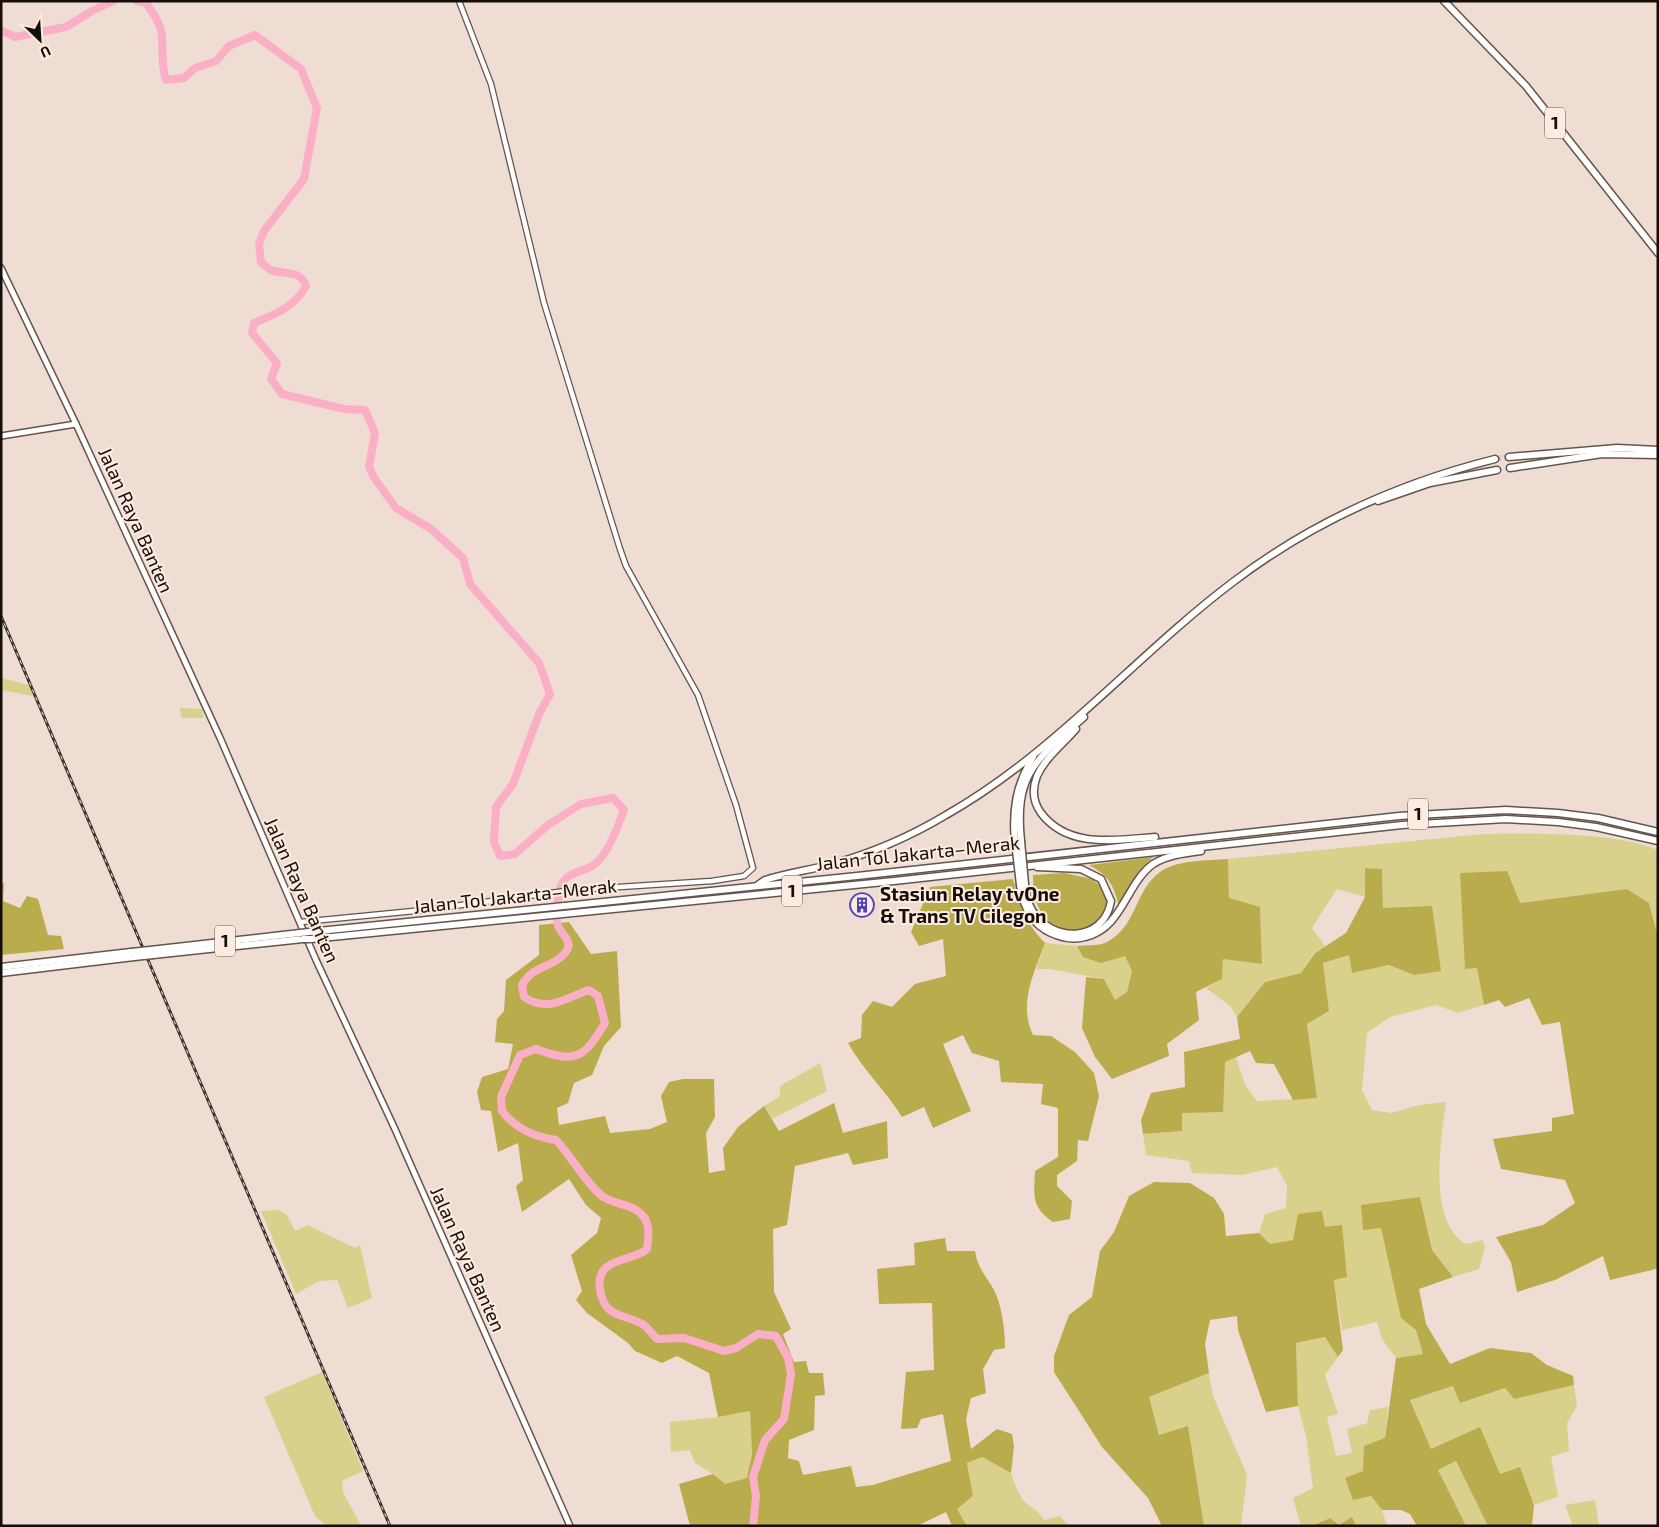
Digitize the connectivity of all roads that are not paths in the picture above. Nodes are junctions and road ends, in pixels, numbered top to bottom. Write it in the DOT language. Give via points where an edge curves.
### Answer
graph roads {
  1 [pos="459,1"];
  2 [pos="1444,1"];
  3 [pos="1658,253"];
  4 [pos="1,268"];
  5 [pos="76,424"];
  6 [pos="1,436"];
  7 [pos="1658,450"];
  8 [pos="1658,455"];
  9 [pos="1509,457"];
  10 [pos="1495,459"];
  11 [pos="1510,468"];
  12 [pos="1497,470"];
  13 [pos="1089,712"];
  14 [pos="1035,754"];
  15 [pos="1658,832"];
  16 [pos="1178,839"];
  17 [pos="1658,841"];
  18 [pos="1018,842"];
  19 [pos="1230,844"];
  20 [pos="1007,867"];
  21 [pos="1022,884"];
  22 [pos="758,886"];
  23 [pos="577,908"];
  24 [pos="301,922"];
  25 [pos="133,955"];
  26 [pos="1,967"];
  27 [pos="1,973"];
  28 [pos="570,1526"];
  1 -- 24 [label="street" via="491,84 544,304 620,549 626,566 698,695 753,868 748,874 712,881 569,890 424,910"];
  2 -- 3 [label="highway, 1" via="1526,86"];
  4 -- 5 [label="main road, Jalan Raya Banten"];
  5 -- 6 [label="main road"];
  5 -- 24 [label="main road, Jalan Raya Banten"];
  7 -- 9 [label="highway" via="1617,448"];
  8 -- 11 [label="highway" via="1602,454"];
  10 -- 14 [label="highway" via="1420,480 1359,504 1273,553 1177,628"];
  12 -- 13 [label="highway" via="1430,483 1394,495 1367,505 1298,541 1214,602"];
  13 -- 16 [label="highway" via="1038,775 1034,792 1041,813 1064,833 1084,839 1172,836"];
  13 -- 18 [label="highway" via="1045,751 1026,778 1020,802"];
  14 -- 18 [label="highway" via="1018,787 1014,806"];
  14 -- 22 [label="highway" via="978,795 908,836 832,864 765,880"];
  15 -- 16 [label="highway, Jalan Tol Jakarta–Merak / 1" via="1598,818 1506,810 1399,816"];
  16 -- 22 [label="highway, Jalan Tol Jakarta–Merak / 1"];
  17 -- 19 [label="highway, Jalan Tol Jakarta–Merak / 1" via="1577,824 1506,819 1402,825"];
  18 -- 21 [label="highway, bridge"];
  19 -- 20 [label="highway, Jalan Tol Jakarta–Merak / 1"];
  19 -- 21 [label="highway" via="1224,848 1172,856 1153,864 1135,884 1111,922 1082,938 1058,936 1036,923 1023,902"];
  20 -- 21 [label="highway" via="1087,870 1098,875 1105,885 1111,901 1110,909 1102,924 1093,929 1079,934 1062,932 1036,915"];
  20 -- 23 [label="highway, Jalan Tol Jakarta–Merak / 1" via="884,882"];
  22 -- 23 [label="highway, Jalan Tol Jakarta–Merak / 1"];
  23 -- 25 [label="highway, Jalan Tol Jakarta–Merak / 1, bridge"];
  24 -- 28 [label="main road, Jalan Raya Banten"];
  25 -- 26 [label="highway, Jalan Tol Jakarta–Merak / 1"];
  25 -- 27 [label="highway, Jalan Tol Jakarta–Merak / 1"];
}
